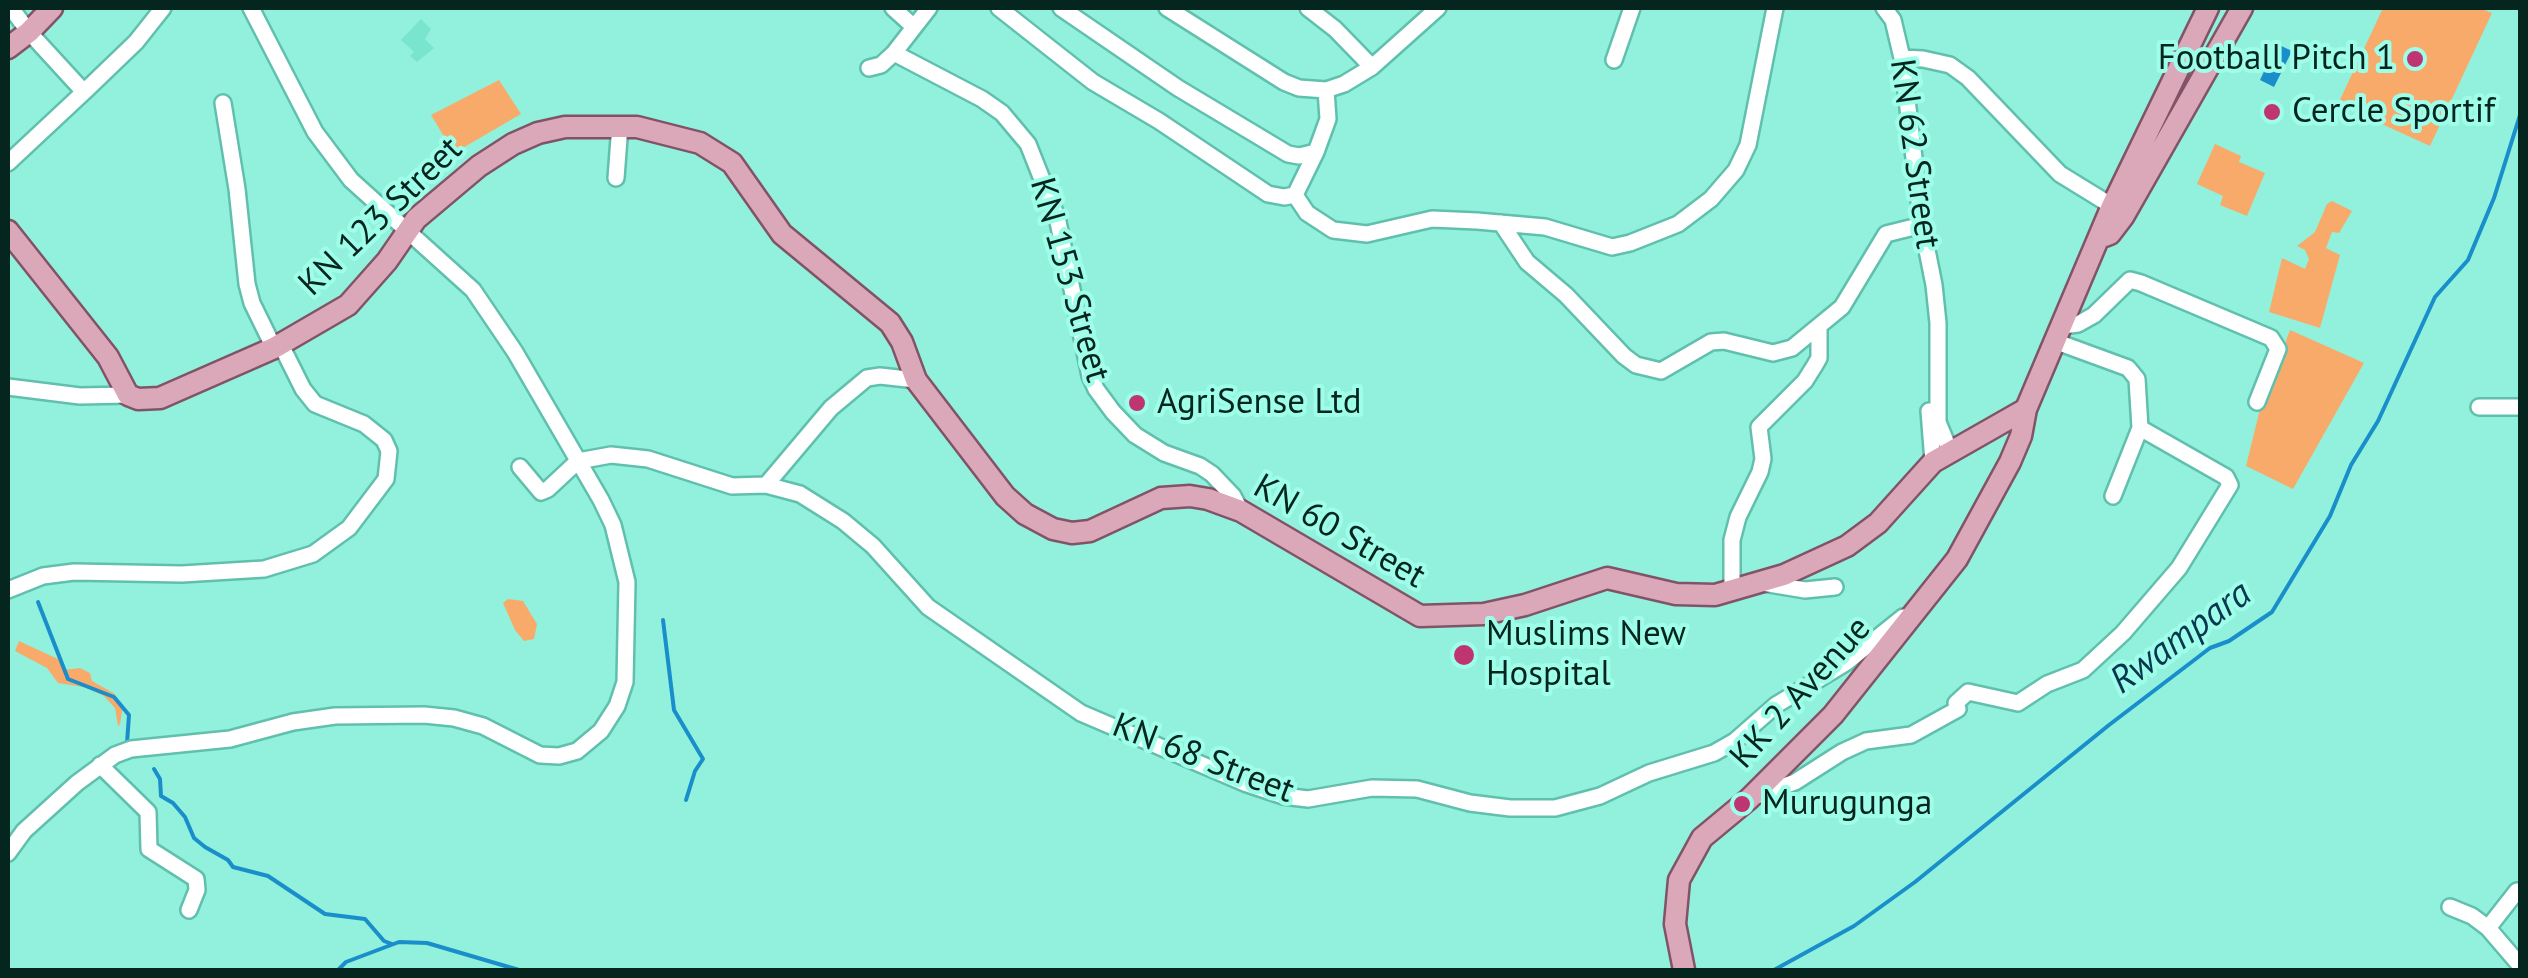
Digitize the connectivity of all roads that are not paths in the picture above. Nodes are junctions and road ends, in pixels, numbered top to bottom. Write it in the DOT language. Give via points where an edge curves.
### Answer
graph roads {
  1 [pos="11,8"];
  2 [pos="52,8"];
  3 [pos="163,8"];
  4 [pos="251,8"];
  5 [pos="894,8"];
  6 [pos="928,8"];
  7 [pos="999,8"];
  8 [pos="1061,8"];
  9 [pos="1167,8"];
  10 [pos="1308,8"];
  11 [pos="1438,8"];
  12 [pos="1632,8"];
  13 [pos="1774,8"];
  14 [pos="1884,8"];
  15 [pos="2208,8"];
  16 [pos="2242,8"];
  17 [pos="914,26"];
  18 [pos="29,32"];
  19 [pos="8,48"];
  20 [pos="894,53"];
  21 [pos="1902,58"];
  22 [pos="1614,60"];
  23 [pos="1372,67"];
  24 [pos="869,68"];
  25 [pos="1326,90"];
  26 [pos="84,92"];
  27 [pos="223,104"];
  28 [pos="620,126"];
  29 [pos="1316,152"];
  30 [pos="8,163"];
  31 [pos="616,178"];
  32 [pos="1296,195"];
  33 [pos="2112,206"];
  34 [pos="1501,224"];
  35 [pos="1922,224"];
  36 [pos="407,230"];
  37 [pos="8,232"];
  38 [pos="2099,238"];
  39 [pos="1819,329"];
  40 [pos="2060,334"];
  41 [pos="277,345"];
  42 [pos="916,380"];
  43 [pos="8,387"];
  44 [pos="128,395"];
  45 [pos="2257,402"];
  46 [pos="2480,407"];
  47 [pos="2520,407"];
  48 [pos="2026,409"];
  49 [pos="2002,424"];
  50 [pos="2140,428"];
  51 [pos="1942,456"];
  52 [pos="578,461"];
  53 [pos="2010,462"];
  54 [pos="520,467"];
  55 [pos="766,485"];
  56 [pos="2113,496"];
  57 [pos="1241,511"];
  58 [pos="1126,514"];
  59 [pos="1760,582"];
  60 [pos="1835,588"];
  61 [pos="8,590"];
  62 [pos="1732,592"];
  63 [pos="1929,596"];
  64 [pos="100,765"];
  65 [pos="1749,798"];
  66 [pos="8,853"];
  67 [pos="2515,890"];
  68 [pos="2450,907"];
  69 [pos="190,910"];
  70 [pos="2488,928"];
  71 [pos="2518,963"];
  72 [pos="1684,970"];
  1 -- 18 [label="street"];
  2 -- 18 [label="main road"];
  3 -- 26 [label="street"];
  4 -- 36 [label="street" via="315,132 351,180"];
  5 -- 17 [label="street"];
  6 -- 17 [label="street"];
  7 -- 32 [label="street" via="1093,82 1268,194"];
  8 -- 29 [label="street" via="1271,146 1300,156"];
  9 -- 25 [label="street" via="1284,82"];
  10 -- 23 [label="street"];
  11 -- 23 [label="street"];
  12 -- 22 [label="street"];
  13 -- 34 [label="street" via="1748,145 1711,200 1678,224 1612,248 1566,231"];
  14 -- 21 [label="street, KN 62 Street"];
  15 -- 33 [label="main road, KK 2 Avenue"];
  16 -- 38 [label="main road" via="2116,228"];
  17 -- 20 [label="street"];
  18 -- 19 [label="main road"];
  18 -- 26 [label="street"];
  20 -- 24 [label="street"];
  20 -- 57 [label="street, KN 153 Street" via="982,99 1028,144 1057,217 1096,389 1135,435 1212,474"];
  21 -- 33 [label="street" via="1938,62 1968,78 2060,174"];
  21 -- 35 [label="street, KN 62 Street"];
  23 -- 25 [label="street"];
  25 -- 29 [label="street" via="1328,119"];
  26 -- 30 [label="street"];
  27 -- 41 [label="street" via="247,284"];
  28 -- 31 [label="street"];
  28 -- 36 [label="main road, KN 123 Street" via="525,138 479,166"];
  28 -- 42 [label="main road, KN 123 Street" via="700,142 732,163 782,234 890,323"];
  29 -- 32 [label="street"];
  32 -- 34 [label="street" via="1322,226 1350,234 1432,220"];
  33 -- 38 [label="main road, KK 2 Avenue"];
  34 -- 39 [label="street" via="1527,262 1624,356 1649,370 1711,342 1773,353"];
  35 -- 39 [label="street" via="1886,234 1842,308"];
  35 -- 51 [label="street, KN 62 Street" via="1936,303"];
  36 -- 41 [label="main road, KN 123 Street" via="348,305"];
  36 -- 52 [label="street" via="492,315"];
  37 -- 44 [label="main road" via="108,357"];
  38 -- 40 [label="main road, KK 2 Avenue"];
  39 -- 62 [label="street" via="1815,365 1759,428 1763,459 1732,540"];
  40 -- 45 [label="street" via="2094,315 2130,280 2141,283 2271,338 2278,349"];
  40 -- 48 [label="main road, KK 2 Avenue"];
  40 -- 50 [label="street" via="2135,374"];
  41 -- 44 [label="main road, KN 123 Street" via="160,398"];
  41 -- 61 [label="street" via="315,404 364,424 389,451 386,479 349,528 312,554 264,570 74,572"];
  42 -- 55 [label="street" via="880,376 857,384"];
  42 -- 58 [label="main road, KN 123 Street" via="1024,514 1081,534"];
  43 -- 44 [label="street"];
  46 -- 47 [label="street"];
  48 -- 49 [label="main road"];
  48 -- 53 [label="main road, KK 2 Avenue"];
  49 -- 51 [label="main road, KN 60 Street"];
  49 -- 53 [label="main road"];
  50 -- 56 [label="street"];
  50 -- 65 [label="street" via="2226,477 2230,486 2179,568 2123,634 2083,670 2018,703 1968,692 1911,735 1866,741 1795,782"];
  51 -- 59 [label="main road, KN 60 Street" via="1847,546"];
  52 -- 54 [label="street" via="546,492"];
  52 -- 55 [label="street, KN 68 Street" via="630,456 732,486"];
  52 -- 64 [label="street" via="614,525 624,558 628,641 617,706 577,752 540,755 454,718 335,716 230,739 148,745"];
  53 -- 63 [label="main road, KK 2 Avenue" via="1977,528"];
  55 -- 63 [label="street, KN 68 Street" via="800,494 842,521 928,608 1081,712 1247,784 1308,799 1372,788 1417,789 1470,804 1555,808 1600,796 1735,741"];
  57 -- 58 [label="main road, KN 60 Street" via="1175,496"];
  57 -- 62 [label="main road, KN 60 Street" via="1420,616 1484,614 1607,578 1676,594"];
  59 -- 60 [label="street"];
  59 -- 62 [label="main road, KN 60 Street"];
  63 -- 65 [label="main road, KK 2 Avenue" via="1833,715"];
  64 -- 66 [label="street"];
  64 -- 69 [label="street" via="148,812 150,850 196,879"];
  65 -- 72 [label="main road, KK 2 Avenue" via="1702,838 1679,880 1675,924"];
  67 -- 70 [label="street"];
  68 -- 70 [label="street"];
  70 -- 71 [label="street"];
}
